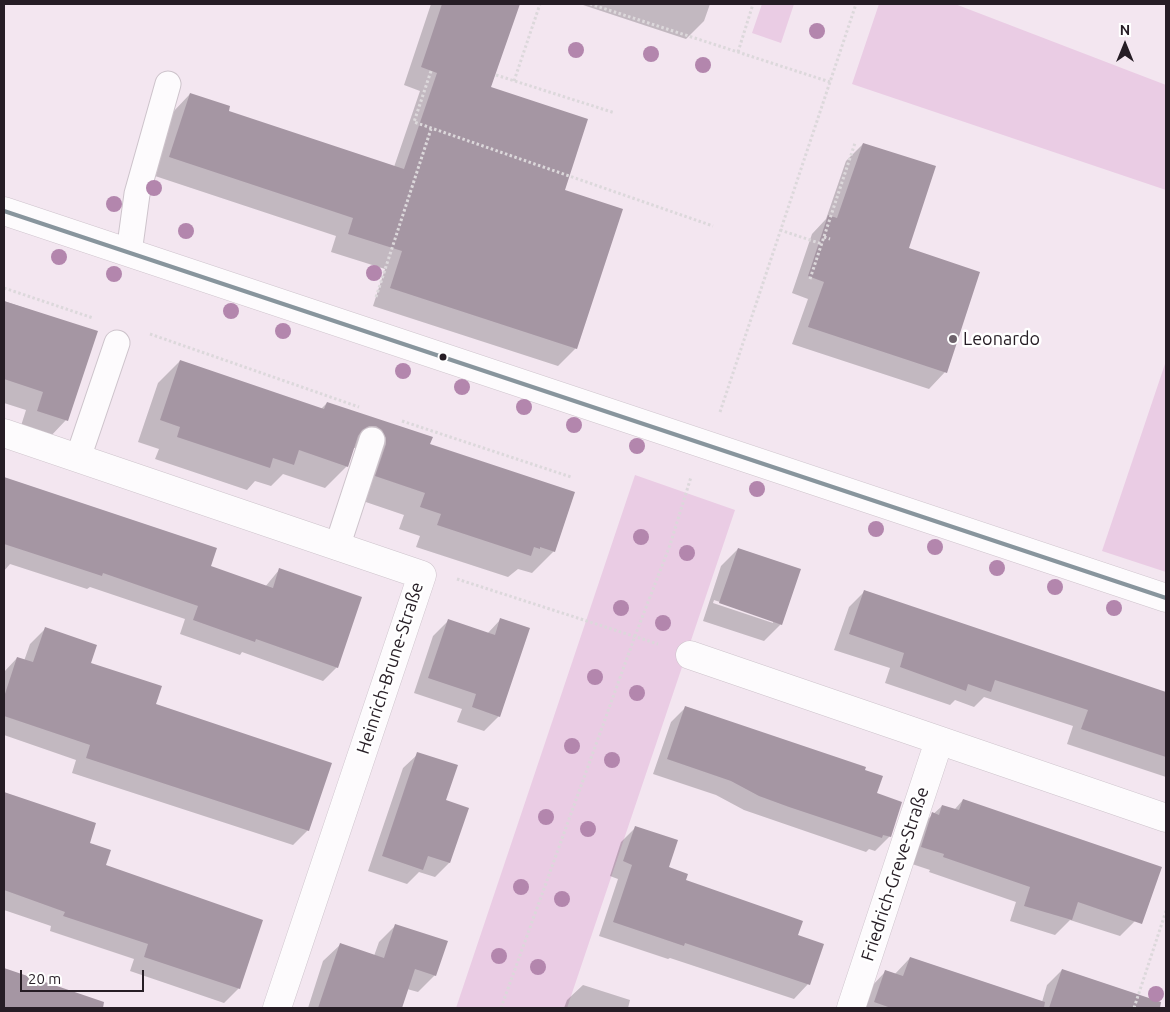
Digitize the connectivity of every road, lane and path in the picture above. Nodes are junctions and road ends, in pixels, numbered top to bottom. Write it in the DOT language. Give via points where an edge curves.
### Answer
graph roads {
  1 [pos="540,4"];
  2 [pos="590,4"];
  3 [pos="753,4"];
  4 [pos="856,4"];
  5 [pos="738,52"];
  6 [pos="431,71"];
  7 [pos="496,75"];
  8 [pos="514,81"];
  9 [pos="830,82"];
  10 [pos="168,84"];
  11 [pos="615,113"];
  12 [pos="430,129"];
  13 [pos="854,143"];
  14 [pos="4,211"];
  15 [pos="713,226"];
  16 [pos="780,230"];
  17 [pos="824,237"];
  18 [pos="830,239"];
  19 [pos="822,244"];
  20 [pos="130,253"];
  21 [pos="810,279"];
  22 [pos="4,288"];
  23 [pos="376,296"];
  24 [pos="117,343"];
  25 [pos="718,417"];
  26 [pos="4,433"];
  27 [pos="372,440"];
  28 [pos="78,458"];
  29 [pos="692,475"];
  30 [pos="571,477"];
  31 [pos="337,546"];
  32 [pos="422,575"];
  33 [pos="1166,598"];
  34 [pos="635,636"];
  35 [pos="690,655"];
  36 [pos="939,741"];
  37 [pos="1166,818"];
  38 [pos="1166,911"];
  39 [pos="277,1008"];
  40 [pos="501,1008"];
  41 [pos="851,1008"];
  42 [pos="1134,1008"];
  1 -- 8 [label="path"];
  2 -- 5 [label="path"];
  3 -- 5 [label="path"];
  4 -- 9 [label="path"];
  5 -- 9 [label="path"];
  6 -- 12 [label="path" via="414,122"];
  7 -- 8 [label="path"];
  8 -- 11 [label="path"];
  9 -- 16 [label="path"];
  10 -- 20 [label="lane" via="137,194"];
  12 -- 15 [label="path"];
  12 -- 23 [label="path"];
  13 -- 17 [label="path"];
  14 -- 20 [label="street"];
  16 -- 19 [label="path"];
  16 -- 25 [label="path"];
  17 -- 18 [label="path"];
  17 -- 19 [label="path"];
  19 -- 21 [label="path"];
  20 -- 33 [label="street"];
  22 -- 24 [label="path" via="107,323 102,338"];
  24 -- 27 [label="path" via="144,352 149,333 369,411 361,436"];
  24 -- 28 [label="lane"];
  26 -- 28 [label="street, Heinrich-Brune-Straße"];
  27 -- 30 [label="path" via="383,444 391,418"];
  27 -- 31 [label="lane"];
  28 -- 31 [label="street, Heinrich-Brune-Straße"];
  29 -- 34 [label="path" via="670,545"];
  31 -- 32 [label="street, Heinrich-Brune-Straße"];
  32 -- 34 [label="path" via="453,578"];
  32 -- 39 [label="street, Heinrich-Brune-Straße"];
  34 -- 40 [label="path"];
  35 -- 36 [label="street"];
  36 -- 37 [label="street"];
  36 -- 41 [label="street, Friedrich-Greve-Straße"];
  38 -- 42 [label="path"];
}
